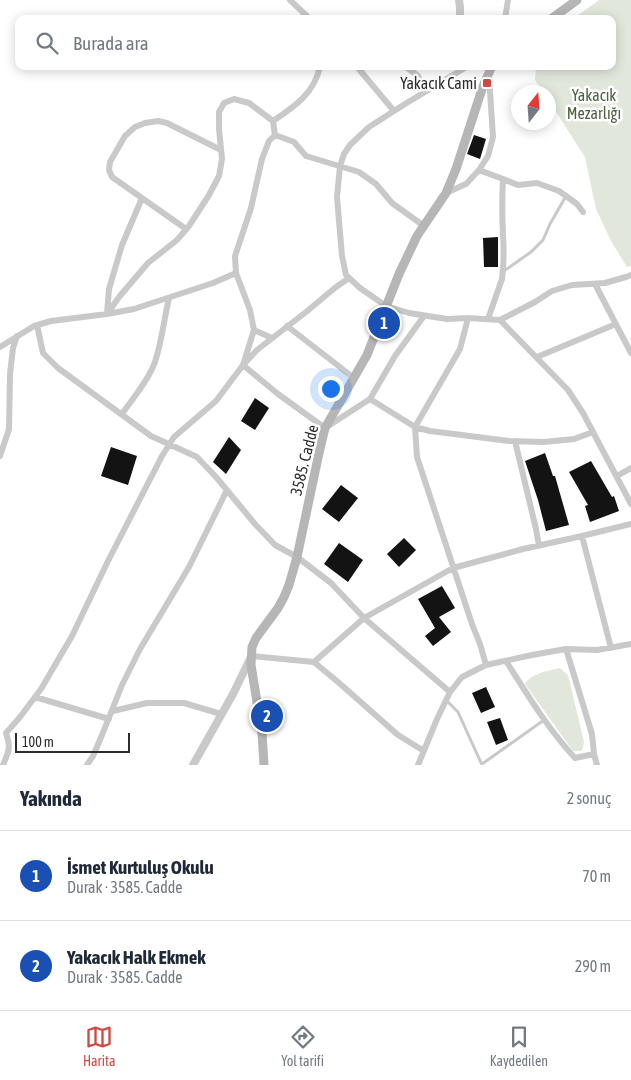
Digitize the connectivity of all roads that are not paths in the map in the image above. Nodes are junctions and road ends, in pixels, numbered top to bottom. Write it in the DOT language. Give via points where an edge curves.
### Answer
graph roads {
  1 [pos="290,0"];
  2 [pos="458,0"];
  3 [pos="508,0"];
  4 [pos="577,0"];
  5 [pos="306,15"];
  6 [pos="460,15"];
  7 [pos="506,15"];
  8 [pos="556,15"];
  9 [pos="319,70"];
  10 [pos="360,70"];
  11 [pos="410,70"];
  12 [pos="461,70"];
  13 [pos="490,70"];
  14 [pos="490,70"];
  15 [pos="425,92"];
  16 [pos="394,111"];
  17 [pos="273,121"];
  18 [pos="276,135"];
  19 [pos="221,150"];
  20 [pos="340,166"];
  21 [pos="479,170"];
  22 [pos="503,180"];
  23 [pos="446,193"];
  24 [pos="566,196"];
  25 [pos="142,198"];
  26 [pos="583,212"];
  27 [pos="424,226"];
  28 [pos="186,229"];
  29 [pos="503,272"];
  30 [pos="236,273"];
  31 [pos="631,275"];
  32 [pos="349,278"];
  33 [pos="595,284"];
  34 [pos="169,298"];
  35 [pos="386,306"];
  36 [pos="107,314"];
  37 [pos="424,316"];
  38 [pos="468,318"];
  39 [pos="488,318"];
  40 [pos="500,320"];
  41 [pos="616,324"];
  42 [pos="37,325"];
  43 [pos="288,326"];
  44 [pos="254,330"];
  45 [pos="17,336"];
  46 [pos="272,338"];
  47 [pos="0,347"];
  48 [pos="631,352"];
  49 [pos="537,357"];
  50 [pos="243,365"];
  51 [pos="354,378"];
  52 [pos="370,399"];
  53 [pos="122,414"];
  54 [pos="415,427"];
  55 [pos="326,428"];
  56 [pos="593,432"];
  57 [pos="515,441"];
  58 [pos="169,445"];
  59 [pos="0,456"];
  60 [pos="631,468"];
  61 [pos="617,476"];
  62 [pos="227,490"];
  63 [pos="631,504"];
  64 [pos="631,524"];
  65 [pos="582,536"];
  66 [pos="539,546"];
  67 [pos="297,558"];
  68 [pos="453,568"];
  69 [pos="364,618"];
  70 [pos="631,644"];
  71 [pos="612,648"];
  72 [pos="566,649"];
  73 [pos="251,656"];
  74 [pos="506,661"];
  75 [pos="314,662"];
  76 [pos="486,665"];
  77 [pos="450,692"];
  78 [pos="35,696"];
  79 [pos="446,700"];
  80 [pos="113,711"];
  81 [pos="221,714"];
  82 [pos="109,719"];
  83 [pos="544,720"];
  84 [pos="3,732"];
  85 [pos="424,751"];
  86 [pos="594,754"];
  87 [pos="482,764"];
  88 [pos="3,765"];
  89 [pos="87,765"];
  90 [pos="193,765"];
  91 [pos="264,765"];
  92 [pos="418,765"];
  93 [pos="597,765"];
  1 -- 5 [label="street"];
  2 -- 6 [label="street"];
  3 -- 7 [label="street"];
  4 -- 8 [label="main road"];
  9 -- 17 [label="street" via="309,92"];
  10 -- 16 [label="street"];
  11 -- 15 [label="street" via="418,76"];
  12 -- 15 [label="street"];
  13 -- 21 [label="street" via="493,137 488,156"];
  14 -- 23 [label="main road, 3585. Cadde"];
  15 -- 16 [label="street"];
  16 -- 20 [label="street" via="369,127 350,145"];
  17 -- 18 [label="street"];
  17 -- 19 [label="street" via="249,103 234,99 224,103 219,112"];
  18 -- 20 [label="street" via="294,142 306,156"];
  18 -- 30 [label="street" via="269,141 262,159 251,208 235,256"];
  19 -- 25 [label="street" via="167,123 150,122 135,127 125,136 110,162 109,170 112,177"];
  19 -- 28 [label="street" via="219,176"];
  20 -- 27 [label="street" via="359,172 376,184 392,203"];
  20 -- 32 [label="street" via="339,226 343,262"];
  21 -- 22 [label="street"];
  21 -- 23 [label="street" via="466,184"];
  22 -- 24 [label="street" via="518,185 537,183"];
  22 -- 29 [label="street"];
  23 -- 27 [label="main road, 3585. Cadde"];
  24 -- 26 [label="street"];
  24 -- 29 [label="lane" via="543,240"];
  25 -- 28 [label="street"];
  25 -- 36 [label="street" via="122,245 109,288"];
  27 -- 35 [label="main road, 3585. Cadde"];
  28 -- 36 [label="street" via="148,263"];
  29 -- 39 [label="street"];
  30 -- 34 [label="street"];
  30 -- 44 [label="street"];
  31 -- 33 [label="street"];
  32 -- 35 [label="street"];
  32 -- 43 [label="street"];
  33 -- 40 [label="street" via="572,285 552,291"];
  33 -- 41 [label="street"];
  34 -- 36 [label="street"];
  34 -- 53 [label="street" via="154,363"];
  35 -- 37 [label="street"];
  35 -- 51 [label="main road, 3585. Cadde"];
  36 -- 42 [label="street"];
  37 -- 38 [label="street"];
  37 -- 52 [label="street"];
  38 -- 39 [label="street"];
  38 -- 54 [label="street" via="460,348"];
  39 -- 40 [label="street"];
  40 -- 49 [label="street"];
  41 -- 48 [label="street"];
  41 -- 49 [label="street"];
  42 -- 45 [label="street"];
  42 -- 53 [label="street" via="43,353 58,368"];
  43 -- 46 [label="street"];
  43 -- 51 [label="street"];
  44 -- 46 [label="street"];
  44 -- 50 [label="street"];
  45 -- 47 [label="street"];
  45 -- 59 [label="street" via="10,374 9,429"];
  46 -- 50 [label="street"];
  49 -- 56 [label="street" via="568,390"];
  50 -- 55 [label="street"];
  50 -- 58 [label="street" via="216,401"];
  51 -- 55 [label="main road, 3585. Cadde"];
  52 -- 54 [label="street"];
  52 -- 55 [label="street"];
  53 -- 58 [label="street"];
  54 -- 57 [label="street"];
  54 -- 68 [label="street" via="417,456"];
  55 -- 67 [label="main road, 3585. Cadde"];
  56 -- 57 [label="street" via="544,442"];
  56 -- 61 [label="street"];
  57 -- 66 [label="street"];
  58 -- 62 [label="street" via="197,458"];
  58 -- 78 [label="street" via="72,636"];
  60 -- 61 [label="street"];
  61 -- 63 [label="street"];
  62 -- 67 [label="street" via="275,545"];
  62 -- 80 [label="street" via="188,567 140,649"];
  64 -- 65 [label="street"];
  65 -- 66 [label="street"];
  65 -- 71 [label="street"];
  66 -- 68 [label="street"];
  67 -- 69 [label="street" via="331,583"];
  67 -- 73 [label="main road, 3585. Cadde" via="284,597 256,638"];
  68 -- 69 [label="street"];
  68 -- 76 [label="street"];
  69 -- 75 [label="street"];
  69 -- 77 [label="street"];
  70 -- 71 [label="street"];
  71 -- 72 [label="street"];
  72 -- 74 [label="street"];
  72 -- 86 [label="street" via="592,734"];
  73 -- 75 [label="street"];
  73 -- 81 [label="street"];
  73 -- 91 [label="main road, 3585. Cadde"];
  74 -- 76 [label="street"];
  74 -- 83 [label="street"];
  75 -- 85 [label="street" via="398,734"];
  76 -- 77 [label="street" via="462,677"];
  77 -- 79 [label="street"];
  78 -- 82 [label="street"];
  78 -- 84 [label="street" via="20,717"];
  79 -- 85 [label="street"];
  79 -- 87 [label="lane" via="458,712"];
  80 -- 81 [label="street" via="147,702 184,703"];
  80 -- 82 [label="street"];
  81 -- 90 [label="street"];
  82 -- 89 [label="street"];
  83 -- 86 [label="street" via="575,758"];
  83 -- 87 [label="lane"];
  84 -- 88 [label="street" via="9,750"];
  85 -- 92 [label="street"];
  86 -- 93 [label="street"];
}
